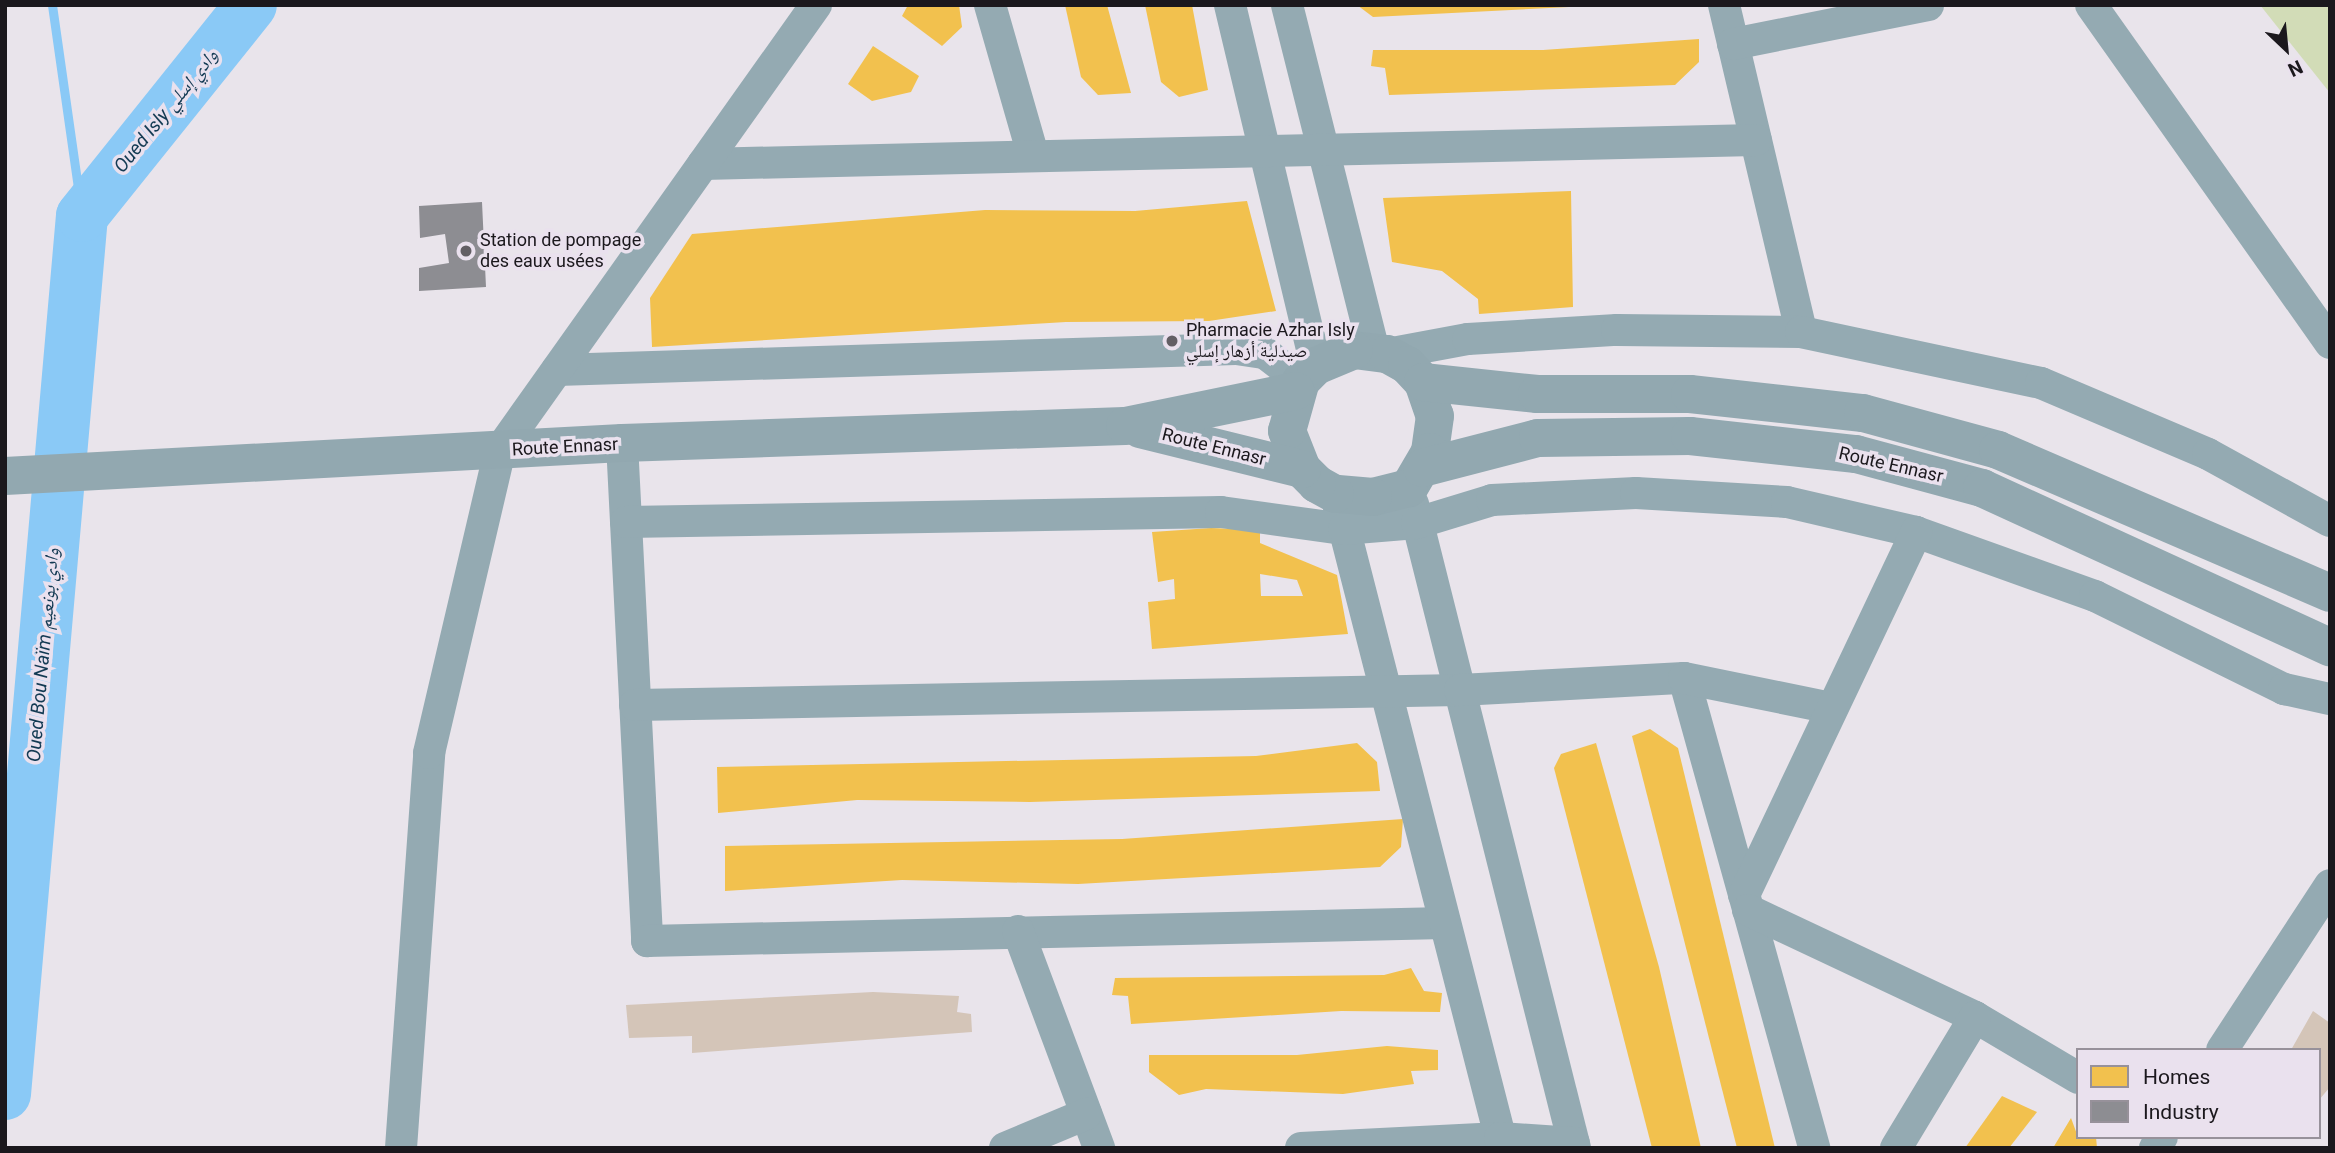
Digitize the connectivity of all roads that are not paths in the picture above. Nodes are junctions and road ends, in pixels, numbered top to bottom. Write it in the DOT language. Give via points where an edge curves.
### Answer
graph roads {
  1 [pos="816,5"];
  2 [pos="990,5"];
  3 [pos="1230,5"];
  4 [pos="1287,5"];
  5 [pos="1724,5"];
  6 [pos="1928,5"];
  7 [pos="2091,5"];
  8 [pos="1733,44"];
  9 [pos="1756,140"];
  10 [pos="1323,146"];
  11 [pos="1266,149"];
  12 [pos="1033,155"];
  13 [pos="703,164"];
  14 [pos="1801,332"];
  15 [pos="2330,343"];
  16 [pos="1381,353"];
  17 [pos="557,370"];
  18 [pos="1304,379"];
  19 [pos="1423,382"];
  20 [pos="1125,426"];
  21 [pos="622,443"];
  22 [pos="500,450"];
  23 [pos="1302,469"];
  24 [pos="5,476"];
  25 [pos="1416,493"];
  26 [pos="1339,511"];
  27 [pos="2330,521"];
  28 [pos="626,522"];
  29 [pos="1916,532"];
  30 [pos="2330,593"];
  31 [pos="2330,647"];
  32 [pos="1684,678"];
  33 [pos="1385,690"];
  34 [pos="1460,690"];
  35 [pos="2330,699"];
  36 [pos="635,705"];
  37 [pos="1832,708"];
  38 [pos="2330,885"];
  39 [pos="1746,903"];
  40 [pos="1445,923"];
  41 [pos="1018,931"];
  42 [pos="2318,935"];
  43 [pos="1975,1017"];
  44 [pos="2224,1048"];
  45 [pos="2076,1077"];
  46 [pos="1086,1114"];
  47 [pos="1501,1143"];
  48 [pos="1574,1146"];
  49 [pos="401,1148"];
  50 [pos="1005,1148"];
  51 [pos="1099,1148"];
  52 [pos="1301,1148"];
  53 [pos="1814,1148"];
  54 [pos="1896,1148"];
  1 -- 13 [label="street"];
  2 -- 12 [label="street"];
  3 -- 11 [label="street"];
  4 -- 10 [label="street"];
  5 -- 8 [label="street"];
  6 -- 8 [label="street"];
  7 -- 15 [label="street"];
  8 -- 9 [label="street"];
  9 -- 10 [label="street"];
  9 -- 14 [label="street"];
  10 -- 11 [label="street"];
  10 -- 16 [label="street"];
  11 -- 12 [label="street"];
  11 -- 18 [label="street"];
  12 -- 13 [label="street"];
  13 -- 17 [label="street"];
  14 -- 16 [label="street" via="1617,330 1468,339"];
  14 -- 27 [label="street" via="2041,383 2208,454"];
  16 -- 18 [label="main road" via="1334,355"];
  16 -- 19 [label="main road"];
  17 -- 18 [label="street" via="1236,349 1265,354"];
  17 -- 22 [label="street"];
  18 -- 20 [label="main road, Route Ennasr"];
  18 -- 23 [label="main road" via="1287,431"];
  19 -- 25 [label="main road" via="1435,425"];
  19 -- 30 [label="main road" via="1536,394 1690,394 1863,413 1998,450"];
  20 -- 21 [label="main road, Route Ennasr"];
  20 -- 23 [label="main road, Route Ennasr"];
  21 -- 22 [label="main road, Route Ennasr"];
  21 -- 28 [label="street"];
  22 -- 24 [label="main road, Route Ennasr"];
  22 -- 49 [label="street" via="429,752"];
  23 -- 26 [label="main road"];
  25 -- 26 [label="main road" via="1373,497"];
  25 -- 29 [label="street" via="1492,500 1636,494 1787,502"];
  25 -- 31 [label="main road, Route Ennasr" via="1538,438 1690,436 1856,454 1982,488"];
  25 -- 34 [label="street"];
  26 -- 28 [label="street"];
  26 -- 33 [label="street"];
  28 -- 36 [label="street"];
  29 -- 35 [label="street" via="2095,596 2284,689"];
  29 -- 37 [label="street"];
  32 -- 34 [label="street"];
  32 -- 37 [label="street"];
  32 -- 39 [label="street"];
  33 -- 34 [label="street"];
  33 -- 36 [label="street"];
  33 -- 40 [label="street"];
  34 -- 48 [label="street"];
  36 -- 41 [label="street" via="647,941"];
  37 -- 39 [label="street"];
  38 -- 42 [label="street"];
  39 -- 43 [label="street"];
  39 -- 53 [label="street"];
  40 -- 41 [label="street"];
  40 -- 47 [label="street"];
  41 -- 46 [label="street"];
  42 -- 44 [label="street"];
  43 -- 45 [label="street"];
  43 -- 54 [label="street"];
  46 -- 50 [label="street"];
  46 -- 51 [label="street"];
  47 -- 48 [label="street"];
  47 -- 52 [label="street"];
}
